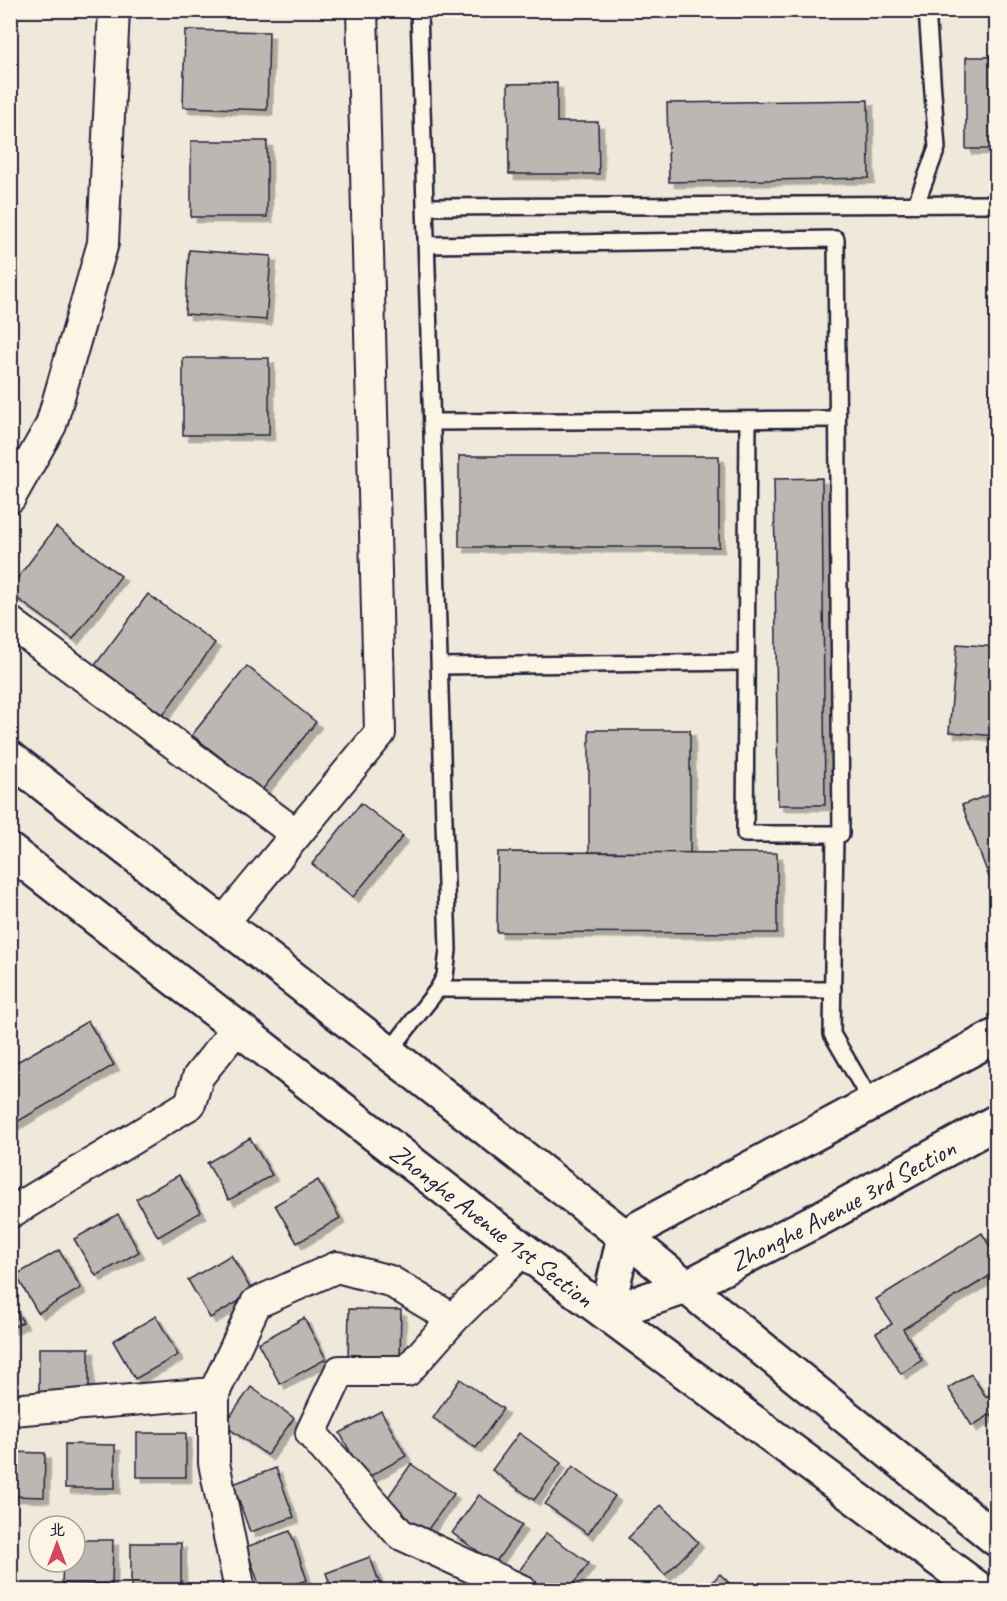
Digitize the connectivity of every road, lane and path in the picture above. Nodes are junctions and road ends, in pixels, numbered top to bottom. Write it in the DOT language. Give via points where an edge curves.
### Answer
graph roads {
  1 [pos="114,10"];
  2 [pos="362,10"];
  3 [pos="419,10"];
  4 [pos="927,10"];
  5 [pos="916,204"];
  6 [pos="996,204"];
  7 [pos="425,207"];
  8 [pos="427,244"];
  9 [pos="837,419"];
  10 [pos="748,420"];
  11 [pos="433,422"];
  12 [pos="10,498"];
  13 [pos="10,622"];
  14 [pos="745,662"];
  15 [pos="440,666"];
  16 [pos="10,758"];
  17 [pos="296,834"];
  18 [pos="835,834"];
  19 [pos="10,851"];
  20 [pos="223,923"];
  21 [pos="438,989"];
  22 [pos="833,990"];
  23 [pos="237,1028"];
  24 [pos="996,1036"];
  25 [pos="389,1052"];
  26 [pos="872,1103"];
  27 [pos="996,1122"];
  28 [pos="10,1213"];
  29 [pos="624,1236"];
  30 [pos="523,1250"];
  31 [pos="686,1287"];
  32 [pos="606,1313"];
  33 [pos="453,1319"];
  34 [pos="214,1393"];
  35 [pos="10,1408"];
  36 [pos="996,1539"];
  37 [pos="240,1590"];
  38 [pos="521,1590"];
  39 [pos="980,1590"];
  1 -- 12 [label="street" via="103,243 51,425"];
  2 -- 17 [label="street" via="380,733"];
  3 -- 7 [label="lane"];
  4 -- 5 [label="lane" via="937,148"];
  5 -- 6 [label="lane"];
  5 -- 7 [label="lane"];
  7 -- 8 [label="lane"];
  8 -- 9 [label="lane" via="836,239"];
  8 -- 11 [label="lane"];
  9 -- 10 [label="lane"];
  9 -- 18 [label="lane" via="841,834"];
  10 -- 11 [label="lane"];
  10 -- 14 [label="lane"];
  11 -- 15 [label="lane"];
  13 -- 17 [label="street"];
  14 -- 15 [label="lane"];
  14 -- 18 [label="lane" via="745,834"];
  15 -- 21 [label="lane" via="448,950 445,976"];
  16 -- 20 [label="main road"];
  17 -- 20 [label="street"];
  18 -- 22 [label="lane"];
  19 -- 23 [label="main road, Zhonghe Avenue 1st Section"];
  20 -- 25 [label="main road"];
  21 -- 22 [label="lane"];
  21 -- 25 [label="lane"];
  22 -- 26 [label="lane" via="832,1034"];
  23 -- 28 [label="street" via="198,1077 190,1104"];
  23 -- 30 [label="main road, Zhonghe Avenue 1st Section"];
  24 -- 26 [label="main road"];
  25 -- 29 [label="main road"];
  26 -- 29 [label="main road"];
  27 -- 31 [label="main road, Zhonghe Avenue 3rd Section"];
  29 -- 31 [label="main road"];
  29 -- 32 [label="main road"];
  30 -- 32 [label="main road, Zhonghe Avenue 1st Section"];
  30 -- 33 [label="street"];
  31 -- 32 [label="main road, Zhonghe Avenue 3rd Section"];
  31 -- 36 [label="main road"];
  32 -- 39 [label="main road, Zhonghe Avenue 1st Section"];
  33 -- 34 [label="street" via="390,1281 338,1268 256,1303"];
  33 -- 38 [label="street" via="407,1371 340,1371 311,1432 400,1534"];
  34 -- 35 [label="street"];
  34 -- 37 [label="street" via="214,1463"];
}
